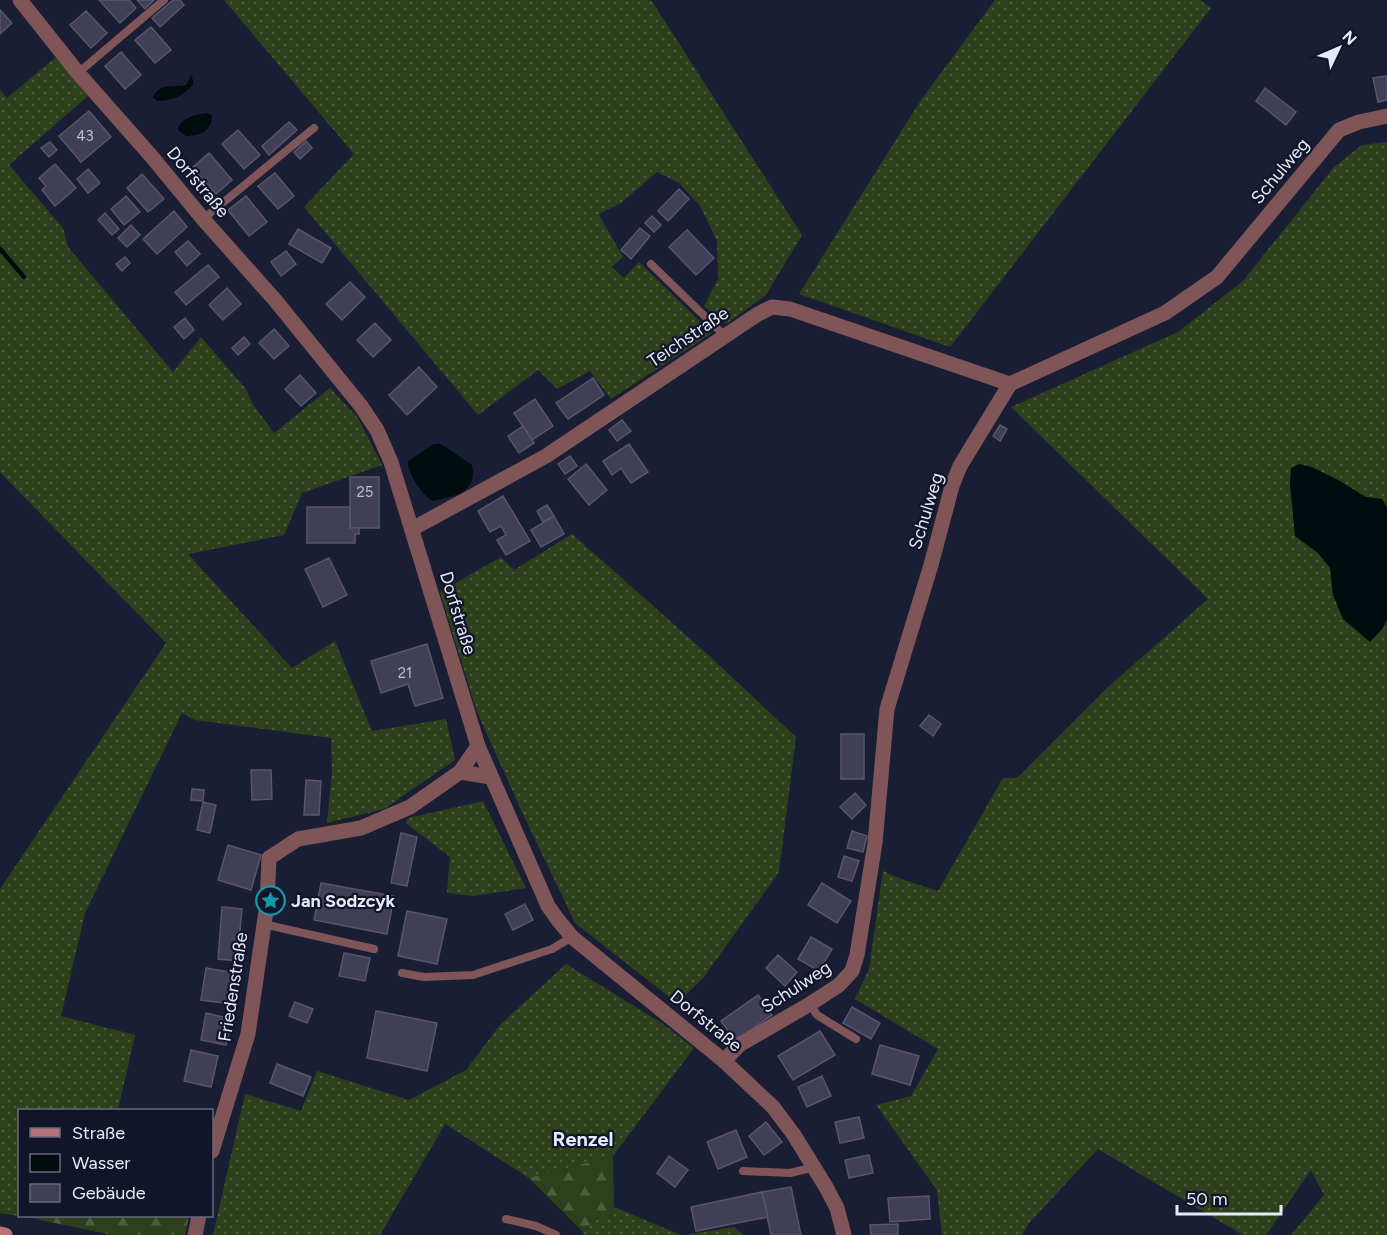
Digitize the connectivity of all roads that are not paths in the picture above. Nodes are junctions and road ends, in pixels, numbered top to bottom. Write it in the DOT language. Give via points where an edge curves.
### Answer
graph roads {
  1 [pos="20,0"];
  2 [pos="164,0"];
  3 [pos="78,73"];
  4 [pos="1387,116"];
  5 [pos="314,128"];
  6 [pos="203,219"];
  7 [pos="651,264"];
  8 [pos="725,336"];
  9 [pos="1010,384"];
  10 [pos="412,529"];
  11 [pos="477,747"];
  12 [pos="460,772"];
  13 [pos="491,777"];
  14 [pos="263,924"];
  15 [pos="572,937"];
  16 [pos="374,950"];
  17 [pos="402,973"];
  18 [pos="810,1004"];
  19 [pos="856,1039"];
  20 [pos="724,1061"];
  21 [pos="213,1148"];
  22 [pos="815,1167"];
  23 [pos="743,1171"];
  24 [pos="199,1217"];
  25 [pos="506,1219"];
  26 [pos="0,1234"];
  27 [pos="5,1235"];
  28 [pos="195,1235"];
  29 [pos="556,1235"];
  30 [pos="844,1235"];
  1 -- 3 [label="street, Dorfstraße"];
  2 -- 3 [label="lane"];
  3 -- 6 [label="street, Dorfstraße"];
  4 -- 9 [label="street, Schulweg" via="1339,130 1217,277 1166,313"];
  5 -- 6 [label="lane"];
  6 -- 10 [label="street, Dorfstraße" via="367,414 392,462"];
  7 -- 8 [label="lane"];
  8 -- 9 [label="street, Teichstraße" via="772,307 790,309"];
  8 -- 10 [label="street, Teichstraße" via="546,456"];
  9 -- 18 [label="street, Schulweg" via="952,486 887,709 875,843 857,955 846,978"];
  10 -- 11 [label="street, Dorfstraße"];
  11 -- 12 [label="street, Friedenstraße"];
  11 -- 13 [label="street, Dorfstraße"];
  12 -- 13 [label="street"];
  12 -- 14 [label="street, Friedenstraße" via="410,807 361,828 298,839 269,858"];
  13 -- 15 [label="street, Dorfstraße" via="548,906"];
  14 -- 16 [label="lane"];
  14 -- 21 [label="street, Friedenstraße" via="248,1034"];
  15 -- 17 [label="lane" via="552,949 473,975"];
  15 -- 20 [label="street, Dorfstraße"];
  18 -- 19 [label="lane" via="817,1015"];
  18 -- 20 [label="street, Schulweg" via="739,1045"];
  20 -- 22 [label="street, Dorfstraße" via="773,1107"];
  22 -- 23 [label="lane" via="790,1173"];
  22 -- 30 [label="street, Dorfstraße" via="837,1208"];
  24 -- 28 [label="street"];
  25 -- 29 [label="lane"];
  26 -- 27 [label="main road"];
}
